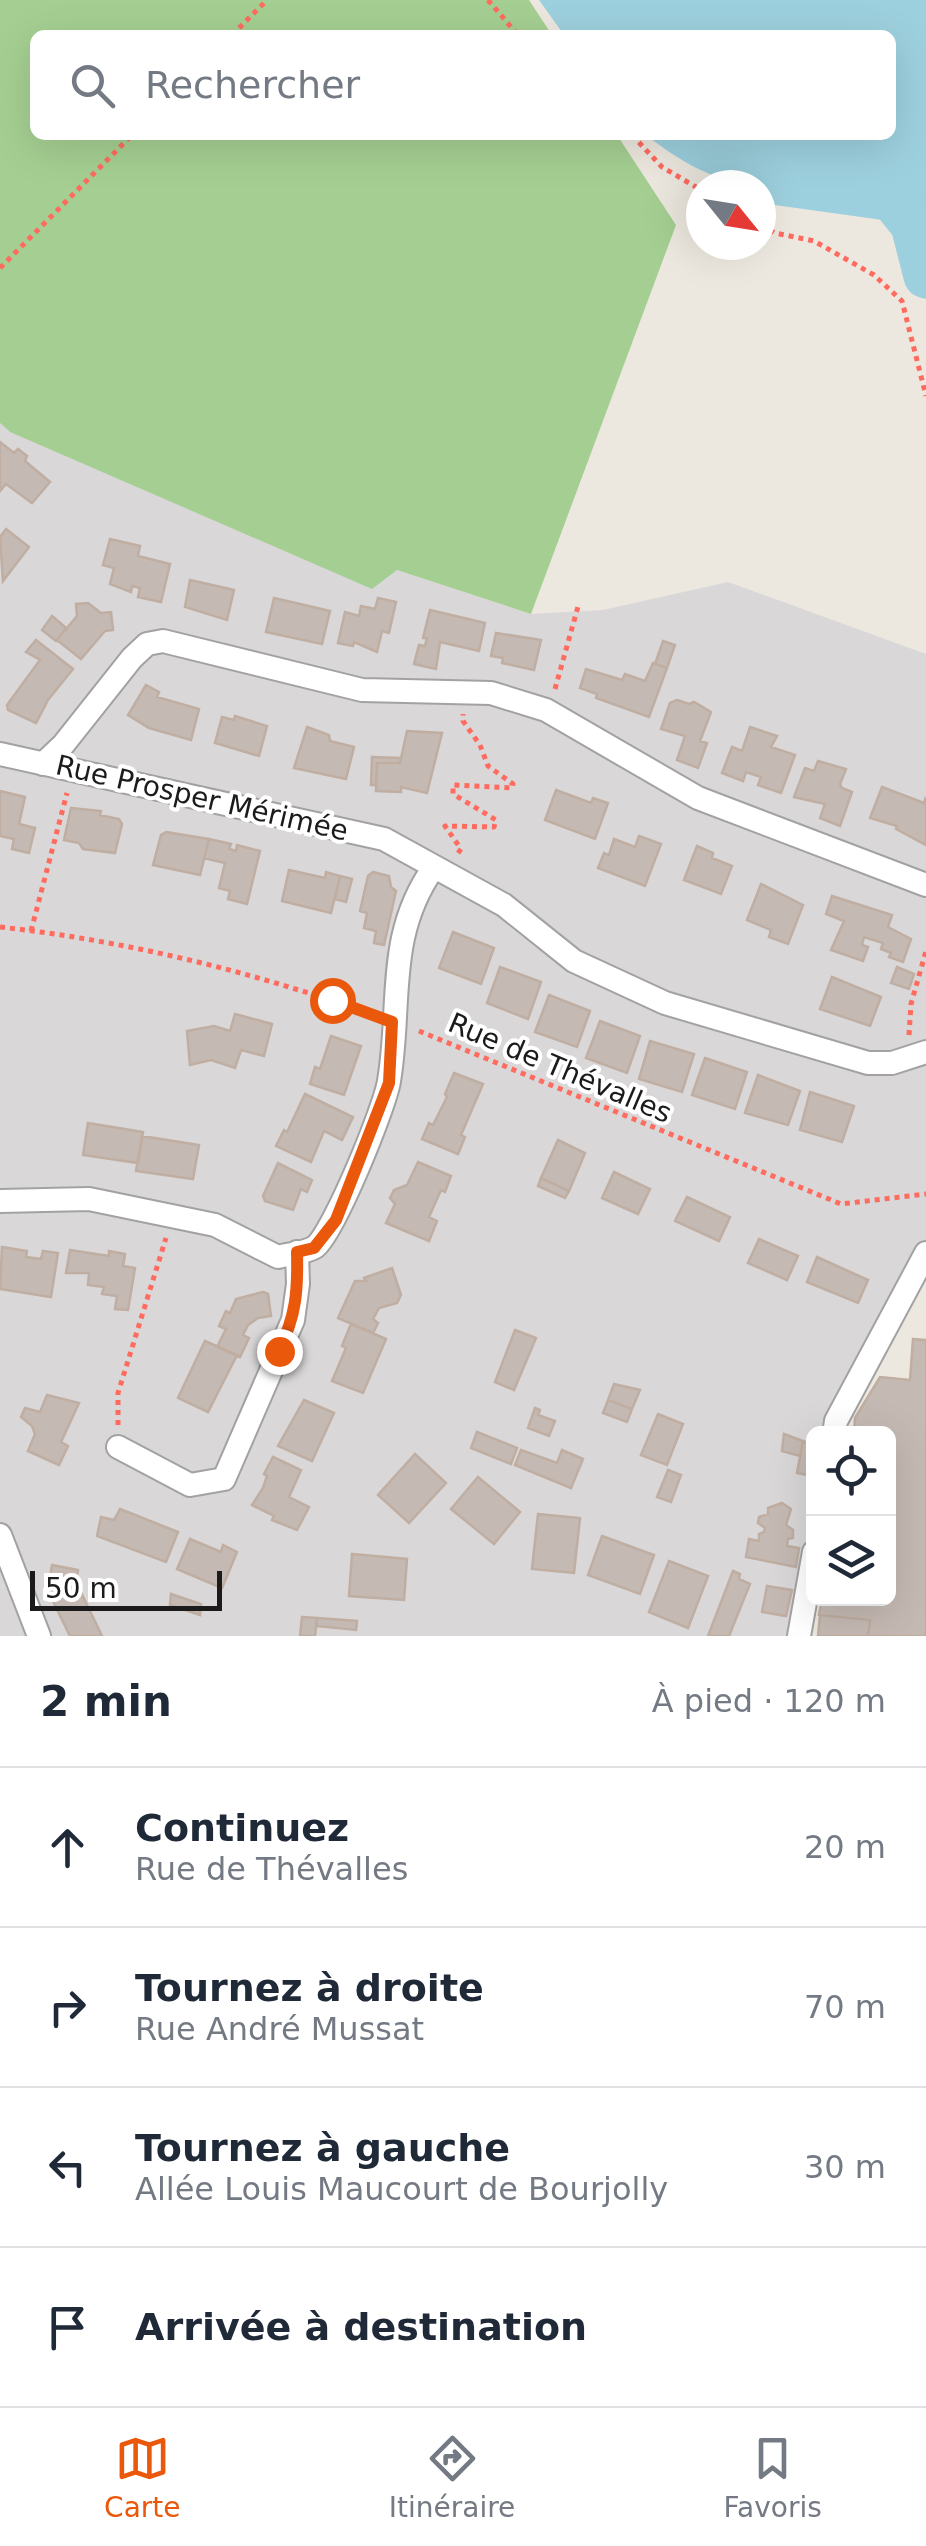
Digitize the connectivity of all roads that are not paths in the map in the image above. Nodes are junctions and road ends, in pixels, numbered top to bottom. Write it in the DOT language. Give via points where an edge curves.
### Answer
graph roads {
  1 [pos="0,754"];
  2 [pos="42,764"];
  3 [pos="434,867"];
  4 [pos="926,885"];
  5 [pos="921,1054"];
  6 [pos="0,1201"];
  7 [pos="297,1252"];
  8 [pos="926,1253"];
  9 [pos="835,1426"];
  10 [pos="118,1447"];
  11 [pos="0,1536"];
  12 [pos="806,1600"];
  13 [pos="39,1636"];
  14 [pos="800,1636"];
  1 -- 2 [label="street"];
  2 -- 3 [label="street, Rue Prosper Mérimée" via="384,839"];
  2 -- 4 [label="street, Rue Prosper Mérimée" via="132,658 162,641 362,690 490,692 528,704 698,798"];
  3 -- 5 [label="street, Rue Prosper Mérimée" via="504,905 574,962 665,1003 868,1064"];
  3 -- 7 [label="street" via="399,944 389,1083 336,1220 314,1248"];
  6 -- 7 [label="street" via="90,1199 216,1226 278,1257"];
  7 -- 10 [label="street" via="294,1320 224,1479 190,1484"];
  8 -- 9 [label="street"];
  11 -- 13 [label="street"];
  12 -- 14 [label="street"];
}
